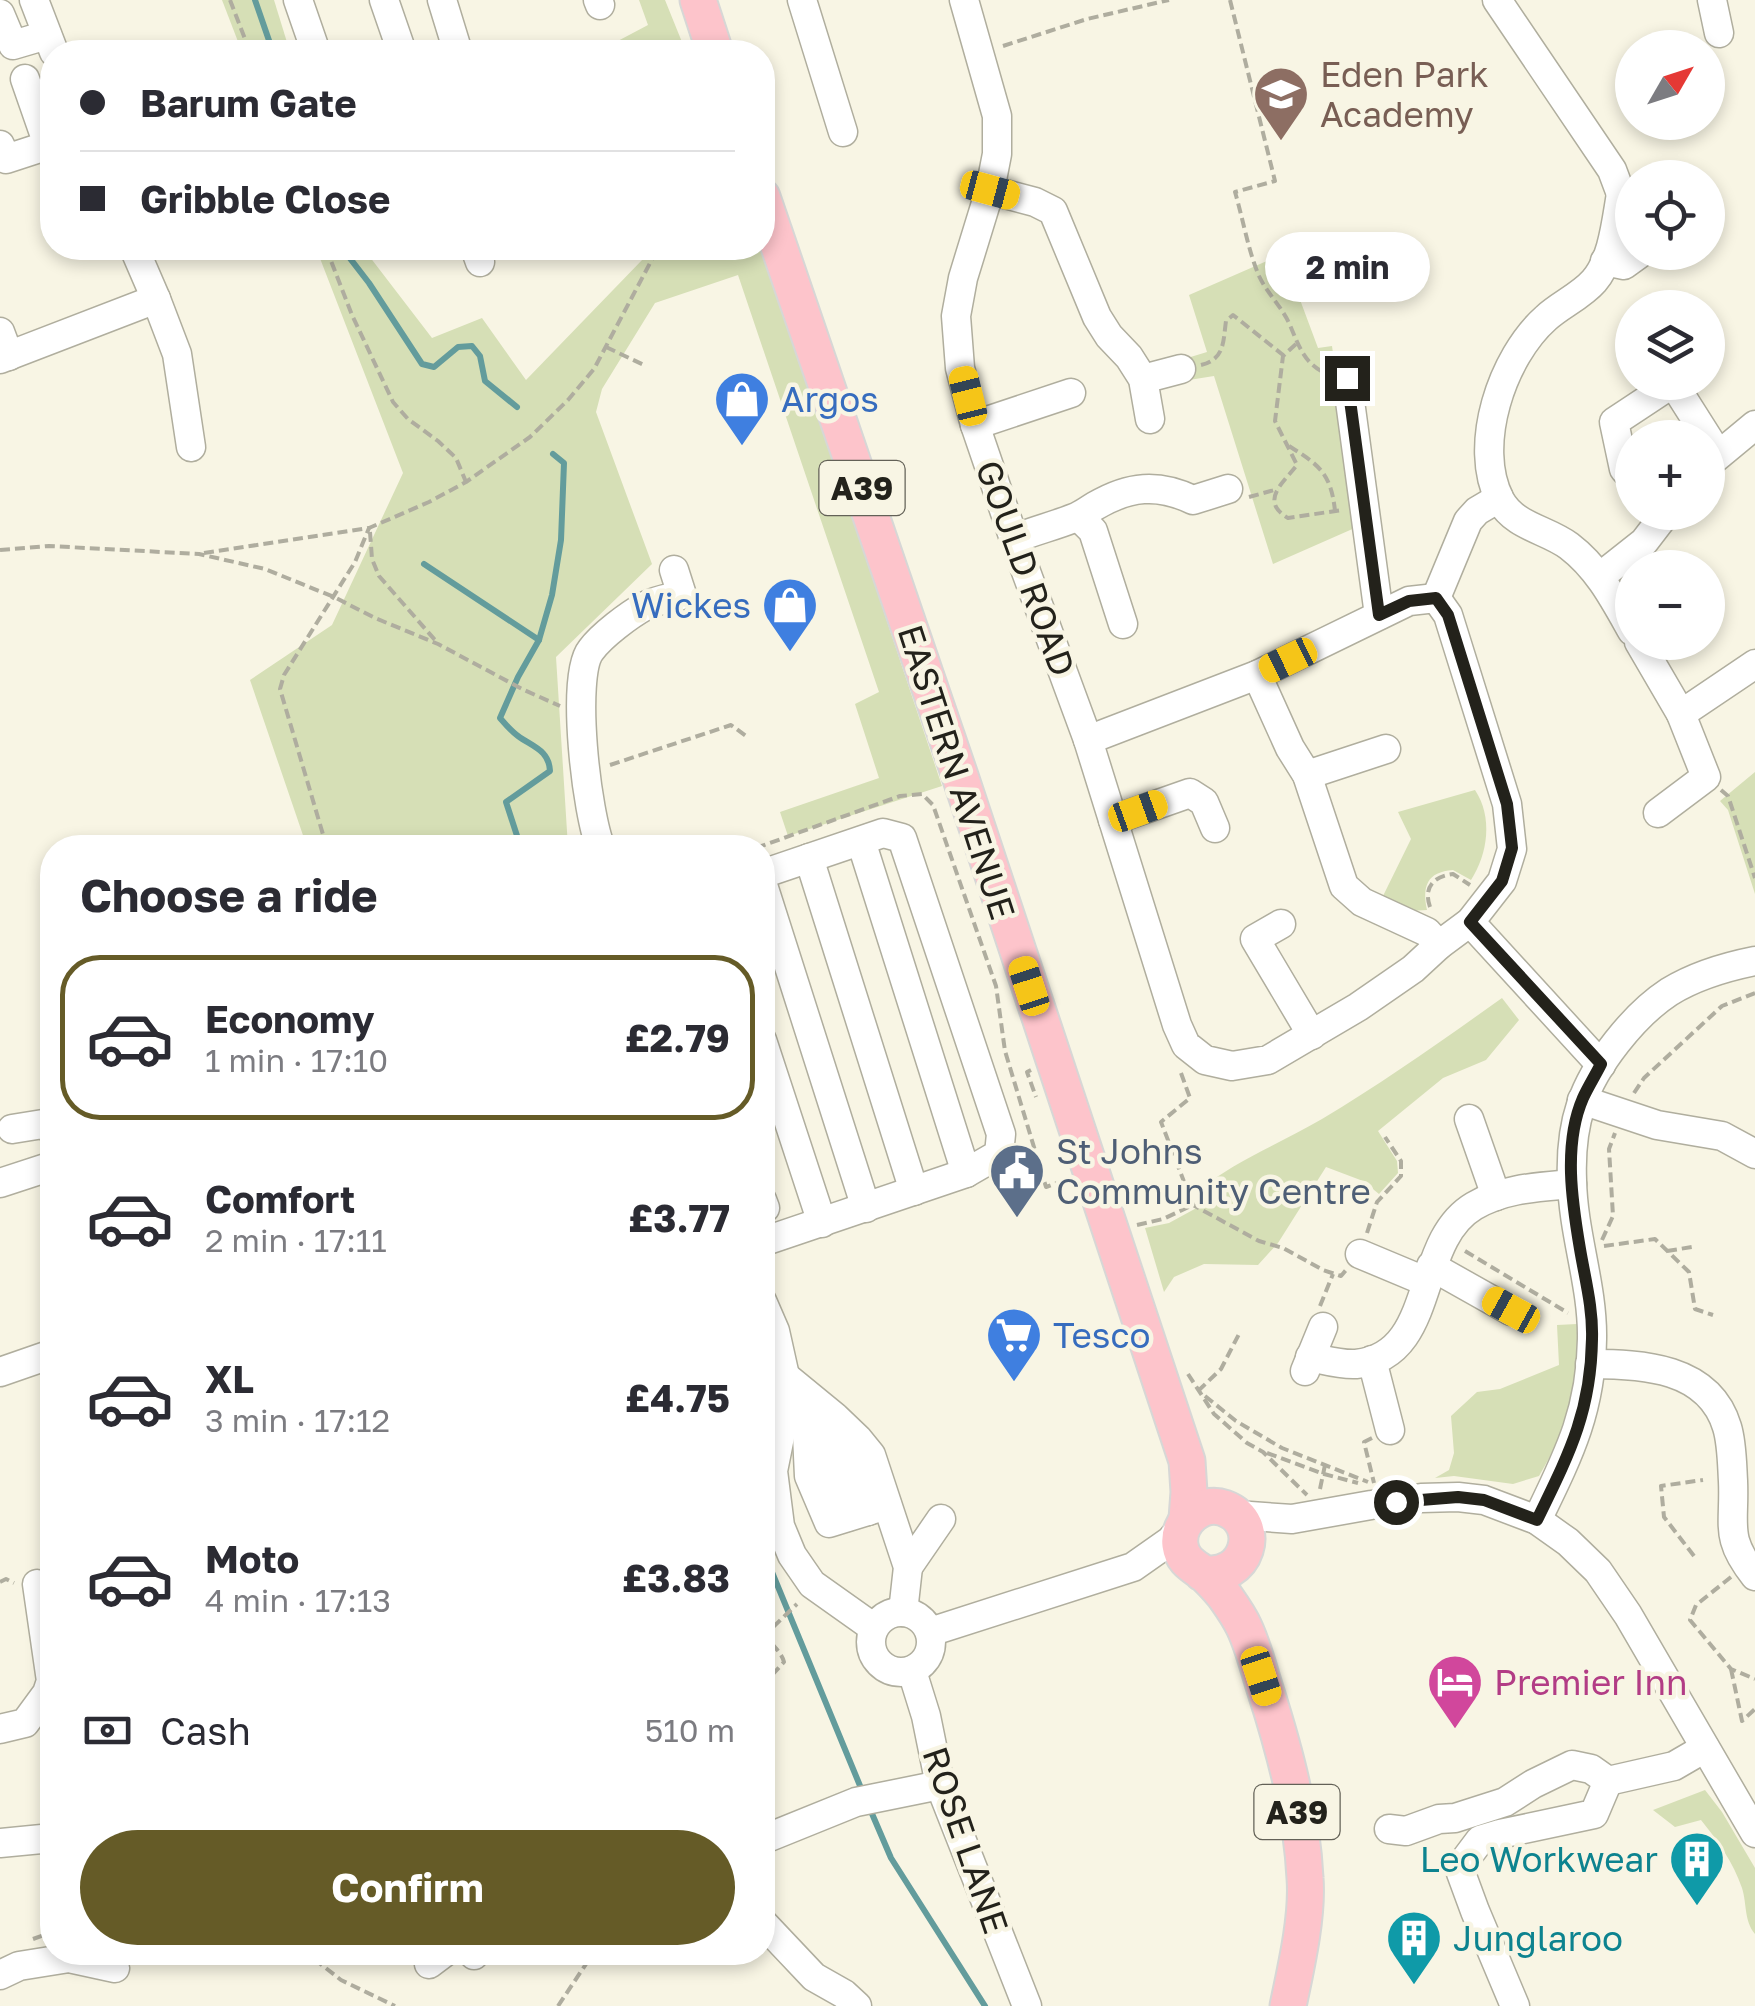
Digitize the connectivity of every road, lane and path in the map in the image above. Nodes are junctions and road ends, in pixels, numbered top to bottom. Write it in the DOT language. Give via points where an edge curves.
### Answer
graph roads {
  1 [pos="34,0"];
  2 [pos="230,0"];
  3 [pos="298,0"];
  4 [pos="384,0"];
  5 [pos="442,0"];
  6 [pos="698,0"];
  7 [pos="802,0"];
  8 [pos="964,0"];
  9 [pos="1168,0"];
  10 [pos="1230,0"];
  11 [pos="1497,0"];
  12 [pos="1712,0"];
  13 [pos="0,14"];
  14 [pos="1718,30"];
  15 [pos="49,40"];
  16 [pos="245,40"];
  17 [pos="312,40"];
  18 [pos="398,40"];
  19 [pos="454,40"];
  20 [pos="711,40"];
  21 [pos="40,44"];
  22 [pos="979,52"];
  23 [pos="25,79"];
  24 [pos="40,118"];
  25 [pos="843,132"];
  26 [pos="0,144"];
  27 [pos="40,148"];
  28 [pos="1615,175"];
  29 [pos="990,190"];
  30 [pos="1615,232"];
  31 [pos="775,235"];
  32 [pos="139,260"];
  33 [pos="331,260"];
  34 [pos="652,260"];
  35 [pos="1606,260"];
  36 [pos="1615,262"];
  37 [pos="156,299"];
  38 [pos="1296,344"];
  39 [pos="606,347"];
  40 [pos="3,349"];
  41 [pos="1283,356"];
  42 [pos="646,366"];
  43 [pos="1181,369"];
  44 [pos="1349,373"];
  45 [pos="1143,379"];
  46 [pos="1071,392"];
  47 [pos="1150,419"];
  48 [pos="1617,420"];
  49 [pos="1693,420"];
  50 [pos="975,424"];
  51 [pos="1755,425"];
  52 [pos="1287,445"];
  53 [pos="192,447"];
  54 [pos="1725,449"];
  55 [pos="466,482"];
  56 [pos="1278,488"];
  57 [pos="1241,492"];
  58 [pos="1499,498"];
  59 [pos="1364,506"];
  60 [pos="1335,511"];
  61 [pos="1086,524"];
  62 [pos="369,528"];
  63 [pos="1653,530"];
  64 [pos="1014,539"];
  65 [pos="0,550"];
  66 [pos="199,554"];
  67 [pos="674,570"];
  68 [pos="1601,576"];
  69 [pos="334,597"];
  70 [pos="1436,598"];
  71 [pos="1615,601"];
  72 [pos="1379,615"];
  73 [pos="1123,624"];
  74 [pos="438,644"];
  75 [pos="1650,660"];
  76 [pos="1755,664"];
  77 [pos="1257,675"];
  78 [pos="1681,714"];
  79 [pos="583,716"];
  80 [pos="749,735"];
  81 [pos="1088,740"];
  82 [pos="1386,749"];
  83 [pos="586,772"];
  84 [pos="1307,775"];
  85 [pos="1706,777"];
  86 [pos="1658,813"];
  87 [pos="1112,820"];
  88 [pos="1214,828"];
  89 [pos="323,835"];
  90 [pos="596,835"];
  91 [pos="861,840"];
  92 [pos="808,858"];
  93 [pos="775,869"];
  94 [pos="1755,878"];
  95 [pos="1431,912"];
  96 [pos="1479,913"];
  97 [pos="775,923"];
  98 [pos="1282,924"];
  99 [pos="1438,946"];
  100 [pos="1755,962"];
  101 [pos="1755,992"];
  102 [pos="1312,1035"];
  103 [pos="1196,1052"];
  104 [pos="1601,1064"];
  105 [pos="775,1080"];
  106 [pos="1582,1100"];
  107 [pos="1622,1114"];
  108 [pos="1469,1119"];
  109 [pos="40,1125"];
  110 [pos="12,1130"];
  111 [pos="1384,1137"];
  112 [pos="1755,1154"];
  113 [pos="40,1170"];
  114 [pos="966,1173"];
  115 [pos="0,1183"];
  116 [pos="1572,1184"];
  117 [pos="914,1191"];
  118 [pos="1496,1196"];
  119 [pos="1193,1205"];
  120 [pos="866,1208"];
  121 [pos="822,1223"];
  122 [pos="1137,1225"];
  123 [pos="775,1238"];
  124 [pos="1692,1248"];
  125 [pos="1465,1251"];
  126 [pos="1667,1251"];
  127 [pos="1360,1254"];
  128 [pos="1429,1274"];
  129 [pos="1511,1310"];
  130 [pos="1591,1314"];
  131 [pos="1713,1315"];
  132 [pos="1323,1327"];
  133 [pos="775,1329"];
  134 [pos="1239,1334"];
  135 [pos="40,1358"];
  136 [pos="1372,1360"];
  137 [pos="1590,1364"];
  138 [pos="0,1372"];
  139 [pos="800,1389"];
  140 [pos="1198,1391"];
  141 [pos="1390,1430"];
  142 [pos="1264,1452"];
  143 [pos="775,1461"];
  144 [pos="1326,1464"];
  145 [pos="1324,1474"];
  146 [pos="1703,1480"];
  147 [pos="1321,1484"];
  148 [pos="775,1487"];
  149 [pos="1376,1487"];
  150 [pos="867,1511"];
  151 [pos="1326,1514"];
  152 [pos="941,1519"];
  153 [pos="1537,1520"];
  154 [pos="1217,1530"];
  155 [pos="1694,1556"];
  156 [pos="908,1567"];
  157 [pos="1133,1568"];
  158 [pos="1750,1570"];
  159 [pos="1200,1572"];
  160 [pos="28,1583"];
  161 [pos="793,1608"];
  162 [pos="904,1612"];
  163 [pos="1243,1624"];
  164 [pos="775,1626"];
  165 [pos="874,1628"];
  166 [pos="930,1632"];
  167 [pos="40,1634"];
  168 [pos="775,1648"];
  169 [pos="1731,1669"];
  170 [pos="912,1671"];
  171 [pos="775,1672"];
  172 [pos="1755,1680"];
  173 [pos="40,1703"];
  174 [pos="1755,1710"];
  175 [pos="0,1729"];
  176 [pos="1705,1748"];
  177 [pos="1608,1781"];
  178 [pos="940,1785"];
  179 [pos="1389,1830"];
  180 [pos="1755,1833"];
  181 [pos="775,1835"];
  182 [pos="40,1839"];
  183 [pos="0,1843"];
  184 [pos="775,1936"];
  185 [pos="40,1963"];
  186 [pos="102,1965"];
  187 [pos="322,1965"];
  188 [pos="585,1965"];
  189 [pos="115,1968"];
  190 [pos="0,1975"];
  191 [pos="1026,2003"];
  192 [pos="395,2006"];
  193 [pos="558,2006"];
  194 [pos="857,2006"];
  195 [pos="1288,2006"];
  196 [pos="1515,2006"];
  1 -- 15 [label="street"];
  2 -- 16 [label="path"];
  3 -- 17 [label="street"];
  4 -- 18 [label="street"];
  5 -- 19 [label="street"];
  6 -- 20 [label="main road"];
  7 -- 25 [label="street"];
  8 -- 22 [label="street, GOULD ROAD"];
  9 -- 22 [label="path"];
  10 -- 38 [label="path" via="1275,181 1235,192 1260,279"];
  11 -- 28 [label="street"];
  12 -- 14 [label="street"];
  13 -- 21 [label="street" via="13,45"];
  22 -- 29 [label="street, GOULD ROAD" via="997,116"];
  23 -- 24 [label="street"];
  26 -- 27 [label="street" via="6,160"];
  29 -- 45 [label="street" via="1053,210 1097,317"];
  29 -- 50 [label="street, GOULD ROAD" via="956,316 960,368"];
  30 -- 35 [label="street"];
  31 -- 154 [label="main road, EASTERN AVENUE / A39" via="1187,1462 1190,1492"];
  32 -- 37 [label="street"];
  33 -- 55 [label="path" via="393,402 456,458"];
  34 -- 39 [label="path"];
  35 -- 36 [label="street"];
  35 -- 58 [label="street" via="1594,281 1542,321 1506,373 1491,437 1490,473"];
  37 -- 40 [label="street"];
  37 -- 53 [label="street" via="176,354"];
  38 -- 41 [label="path"];
  38 -- 44 [label="path" via="1318,370"];
  39 -- 42 [label="path"];
  39 -- 55 [label="path" via="530,438"];
  41 -- 43 [label="path" via="1233,315 1217,358"];
  41 -- 52 [label="path" via="1275,422"];
  43 -- 45 [label="street"];
  44 -- 59 [label="street"];
  45 -- 47 [label="street"];
  46 -- 50 [label="street"];
  48 -- 49 [label="street" via="1674,382"];
  50 -- 64 [label="street, GOULD ROAD"];
  51 -- 54 [label="street"];
  52 -- 56 [label="path" via="1297,465"];
  52 -- 60 [label="path" via="1326,474"];
  55 -- 62 [label="path"];
  56 -- 57 [label="path"];
  56 -- 60 [label="path" via="1274,502 1283,516"];
  57 -- 61 [label="street" via="1193,500 1175,491 1137,490 1098,504"];
  58 -- 68 [label="street" via="1510,514 1567,545"];
  58 -- 70 [label="street" via="1468,522"];
  59 -- 60 [label="path"];
  59 -- 72 [label="street"];
  61 -- 64 [label="street"];
  61 -- 73 [label="street"];
  62 -- 66 [label="path"];
  62 -- 69 [label="path"];
  62 -- 74 [label="path" via="378,576"];
  63 -- 68 [label="street"];
  64 -- 81 [label="street, GOULD ROAD"];
  65 -- 66 [label="path" via="50,546"];
  66 -- 69 [label="path" via="265,569"];
  67 -- 79 [label="street" via="682,594 647,605 588,652 581,677"];
  68 -- 71 [label="street"];
  69 -- 74 [label="path"];
  69 -- 89 [label="path" via="280,689"];
  70 -- 72 [label="street"];
  70 -- 96 [label="street" via="1448,615 1507,804 1512,848 1502,881"];
  72 -- 77 [label="street"];
  74 -- 79 [label="path"];
  75 -- 78 [label="street"];
  76 -- 78 [label="street"];
  77 -- 81 [label="street"];
  77 -- 84 [label="street"];
  78 -- 85 [label="street"];
  79 -- 83 [label="street"];
  80 -- 83 [label="path" via="731,726"];
  81 -- 87 [label="street, GOULD ROAD"];
  82 -- 84 [label="street"];
  83 -- 90 [label="street"];
  84 -- 99 [label="street" via="1344,886 1362,902 1427,932"];
  85 -- 86 [label="street"];
  85 -- 94 [label="path" via="1728,796"];
  87 -- 88 [label="street" via="1190,792 1204,802"];
  87 -- 103 [label="street, GOULD ROAD" via="1177,1025"];
  91 -- 92 [label="street"];
  91 -- 114 [label="street"];
  91 -- 114 [label="street" via="883,833 902,838 1001,1134 999,1154"];
  92 -- 93 [label="street"];
  92 -- 117 [label="street"];
  95 -- 96 [label="path" via="1428,888 1453,874 1462,878"];
  96 -- 99 [label="street"];
  96 -- 104 [label="street"];
  97 -- 120 [label="street"];
  98 -- 102 [label="street" via="1255,938"];
  99 -- 102 [label="street"];
  100 -- 104 [label="street" via="1668,993"];
  101 -- 107 [label="path" via="1722,1006 1687,1036 1644,1078"];
  102 -- 103 [label="street" via="1268,1060 1232,1066"];
  103 -- 119 [label="path" via="1172,1049 1190,1098 1162,1122"];
  104 -- 106 [label="street"];
  105 -- 121 [label="street"];
  106 -- 107 [label="street"];
  106 -- 116 [label="street"];
  107 -- 112 [label="street" via="1722,1136"];
  107 -- 126 [label="path" via="1609,1149 1613,1216 1600,1246 1655,1239"];
  108 -- 118 [label="street"];
  109 -- 110 [label="street"];
  111 -- 127 [label="path" via="1401,1160 1401,1176 1377,1202"];
  113 -- 115 [label="street"];
  114 -- 117 [label="street"];
  116 -- 118 [label="street"];
  116 -- 130 [label="street"];
  117 -- 120 [label="street"];
  118 -- 128 [label="street" via="1452,1225"];
  119 -- 122 [label="path"];
  119 -- 127 [label="path" via="1340,1276"];
  120 -- 121 [label="street"];
  121 -- 123 [label="street"];
  124 -- 126 [label="path"];
  125 -- 130 [label="path" via="1563,1311"];
  126 -- 131 [label="path" via="1689,1272 1695,1309"];
  127 -- 128 [label="street"];
  128 -- 129 [label="street"];
  128 -- 136 [label="street" via="1404,1336 1390,1353"];
  130 -- 137 [label="street"];
  132 -- 136 [label="street" via="1307,1364"];
  133 -- 139 [label="street"];
  134 -- 140 [label="path" via="1221,1368"];
  135 -- 138 [label="street"];
  136 -- 141 [label="street"];
  137 -- 153 [label="street" via="1583,1418"];
  137 -- 158 [label="street" via="1668,1370 1720,1410 1728,1428 1735,1545"];
  139 -- 143 [label="street" via="785,1412"];
  139 -- 150 [label="street" via="836,1420"];
  139 -- 150 [label="street" via="809,1476 829,1524"];
  140 -- 142 [label="path" via="1214,1414"];
  140 -- 144 [label="path" via="1236,1422"];
  141 -- 149 [label="path" via="1364,1442"];
  142 -- 145 [label="path"];
  142 -- 151 [label="path"];
  144 -- 145 [label="path"];
  144 -- 149 [label="path"];
  145 -- 147 [label="path"];
  145 -- 149 [label="path"];
  146 -- 155 [label="path" via="1661,1486 1664,1517"];
  148 -- 165 [label="street" via="780,1526 812,1584"];
  150 -- 156 [label="street"];
  151 -- 153 [label="street" via="1458,1497"];
  151 -- 154 [label="street"];
  152 -- 156 [label="street"];
  153 -- 176 [label="street" via="1598,1571"];
  154 -- 157 [label="street" via="1170,1541"];
  154 -- 159 [label="main road" via="1222,1573"];
  154 -- 159 [label="main road" via="1180,1543"];
  154 -- 163 [label="main road, EASTERN AVENUE / A39"];
  156 -- 162 [label="street"];
  157 -- 159 [label="street"];
  157 -- 166 [label="street"];
  158 -- 169 [label="path" via="1696,1604 1690,1620"];
  159 -- 163 [label="main road, EASTERN AVENUE / A39"];
  160 -- 167 [label="street"];
  161 -- 164 [label="path"];
  162 -- 165 [label="street" via="882,1618"];
  162 -- 166 [label="street"];
  163 -- 195 [label="main road, EASTERN AVENUE / A39" via="1281,1739 1300,1824 1306,1882"];
  165 -- 170 [label="street" via="874,1658 892,1672"];
  166 -- 170 [label="street" via="928,1658"];
  168 -- 171 [label="path" via="784,1662"];
  169 -- 172 [label="path"];
  169 -- 174 [label="path" via="1742,1720"];
  170 -- 178 [label="street, ROSE LANE"];
  173 -- 175 [label="street" via="25,1723"];
  176 -- 177 [label="street" via="1674,1766"];
  176 -- 180 [label="street"];
  177 -- 179 [label="street" via="1572,1765 1505,1802"];
  177 -- 196 [label="street" via="1594,1814 1480,1840 1464,1860 1461,1873 1474,1911"];
  178 -- 181 [label="street" via="868,1799"];
  178 -- 191 [label="street, ROSE LANE"];
  182 -- 183 [label="street"];
  184 -- 194 [label="street" via="814,1977"];
  185 -- 190 [label="street"];
  186 -- 189 [label="street"];
  187 -- 192 [label="path"];
  188 -- 193 [label="path"];
}
